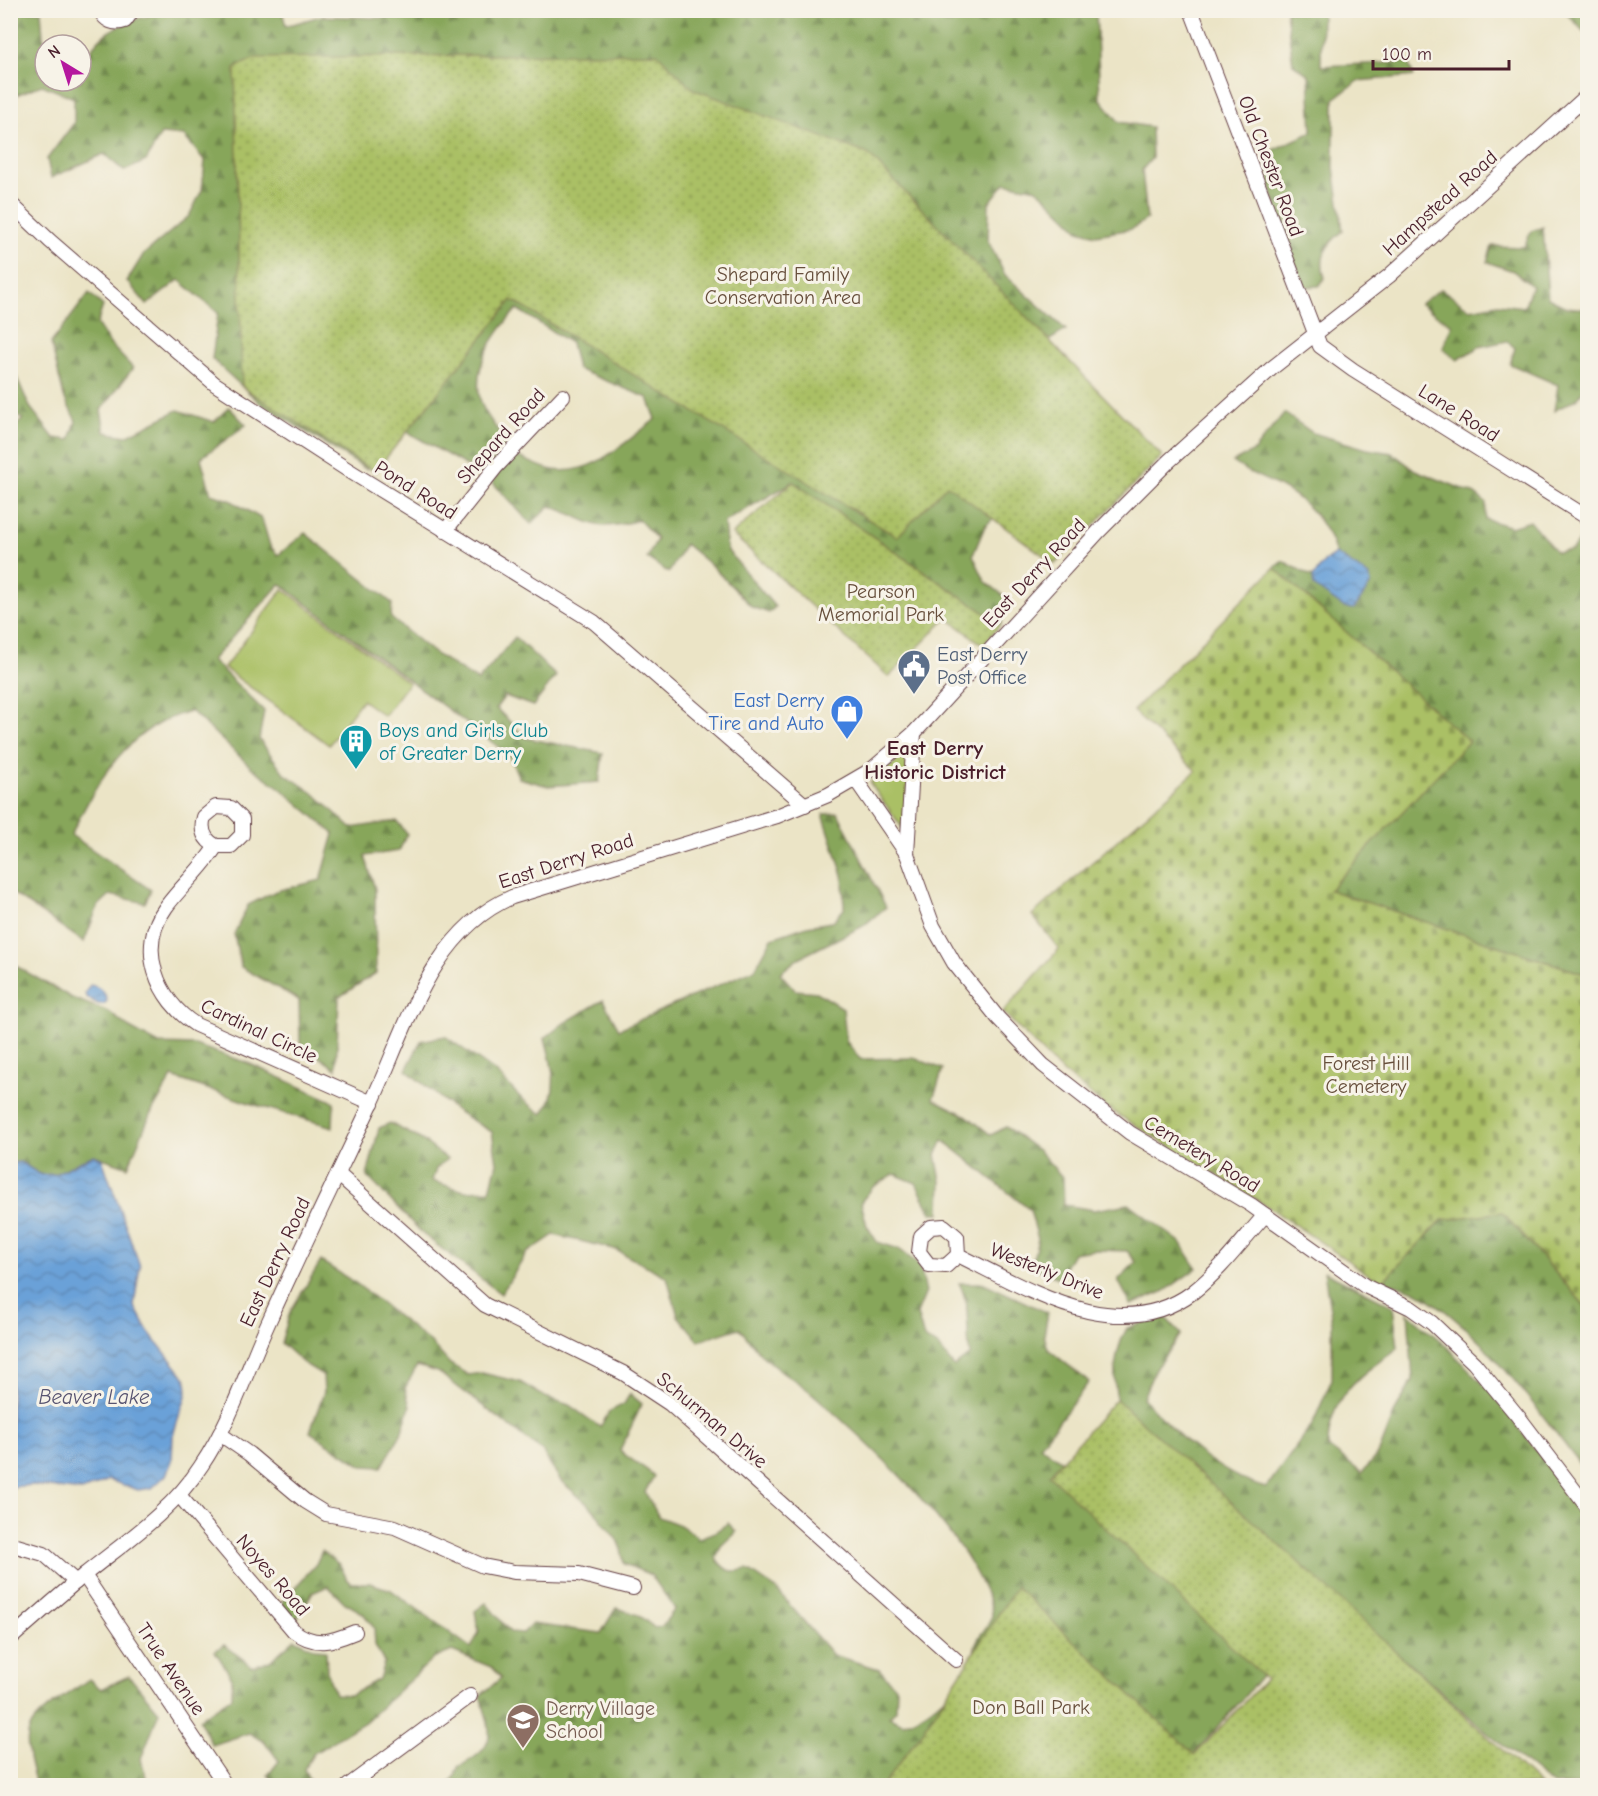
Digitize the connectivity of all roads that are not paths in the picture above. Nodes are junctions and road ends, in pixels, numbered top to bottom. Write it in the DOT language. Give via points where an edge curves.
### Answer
graph roads {
  1 [pos="100,10"];
  2 [pos="133,10"];
  3 [pos="1191,10"];
  4 [pos="1587,95"];
  5 [pos="10,204"];
  6 [pos="1315,336"];
  7 [pos="563,396"];
  8 [pos="1587,518"];
  9 [pos="445,531"];
  10 [pos="914,733"];
  11 [pos="856,780"];
  12 [pos="805,805"];
  13 [pos="216,846"];
  14 [pos="907,854"];
  15 [pos="372,1103"];
  16 [pos="338,1174"];
  17 [pos="1265,1215"];
  18 [pos="958,1254"];
  19 [pos="220,1434"];
  20 [pos="179,1495"];
  21 [pos="1587,1509"];
  22 [pos="10,1544"];
  23 [pos="80,1578"];
  24 [pos="633,1588"];
  25 [pos="355,1632"];
  26 [pos="10,1639"];
  27 [pos="956,1660"];
  28 [pos="470,1696"];
  29 [pos="226,1785"];
  30 [pos="348,1785"];
  1 -- 2 [label="street" via="115,23 128,19"];
  3 -- 6 [label="street, Old Chester Road"];
  4 -- 6 [label="street, Hampstead Road" via="1397,269"];
  5 -- 9 [label="street, Pond Road" via="215,384"];
  6 -- 8 [label="street, Lane Road" via="1320,346 1353,370"];
  6 -- 10 [label="street, East Derry Road" via="1251,386 1144,485"];
  7 -- 9 [label="street, Shepard Road" via="496,467"];
  9 -- 12 [label="street, Pond Road" via="606,631"];
  10 -- 11 [label="street, East Derry Road"];
  10 -- 14 [label="street"];
  11 -- 12 [label="street, East Derry Road"];
  11 -- 14 [label="street, Cemetery Road"];
  12 -- 15 [label="street, East Derry Road" via="749,826 522,893 482,912 458,934 438,961"];
  13 -- 15 [label="street, Cardinal Circle" via="156,925 152,961 165,997 196,1025"];
  14 -- 17 [label="street, Cemetery Road" via="933,926 954,963 998,1018 1043,1065 1130,1133"];
  15 -- 16 [label="street, East Derry Road"];
  16 -- 19 [label="street, East Derry Road"];
  16 -- 27 [label="street, Schurman Drive" via="485,1305 623,1373 670,1404"];
  17 -- 18 [label="street, Westerly Drive" via="1193,1292 1170,1306 1135,1316 1091,1313"];
  17 -- 21 [label="street, Cemetery Road" via="1365,1286 1411,1308 1453,1342 1521,1420"];
  19 -- 20 [label="street, East Derry Road"];
  19 -- 24 [label="street" via="326,1514 395,1527 483,1566 514,1572 579,1574"];
  20 -- 23 [label="street, East Derry Road"];
  20 -- 25 [label="street, Noyes Road" via="294,1630 312,1642 323,1643"];
  22 -- 23 [label="street, True Avenue" via="44,1554"];
  23 -- 26 [label="street, East Derry Road"];
  23 -- 29 [label="street, True Avenue"];
  28 -- 30 [label="street"];
}
